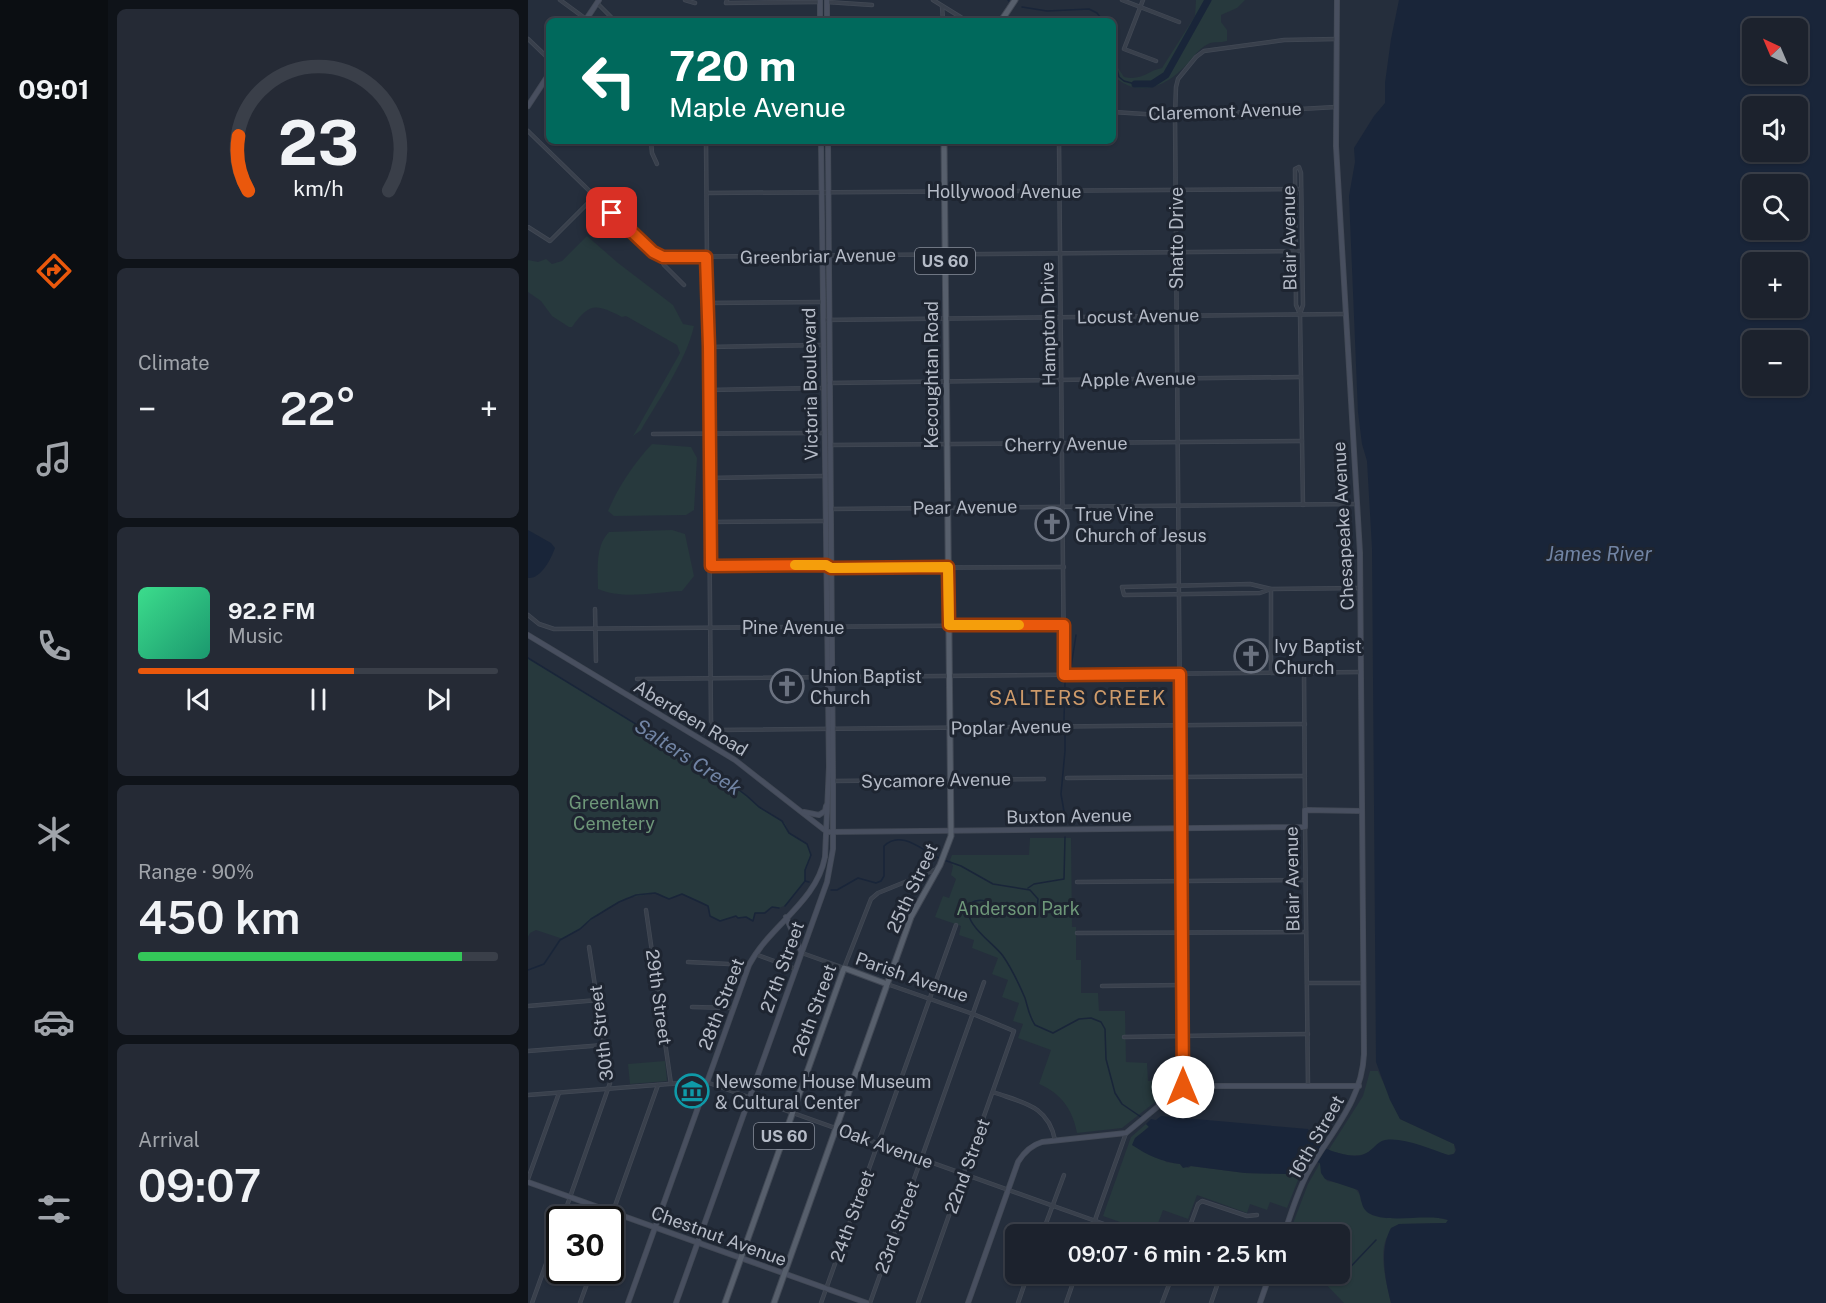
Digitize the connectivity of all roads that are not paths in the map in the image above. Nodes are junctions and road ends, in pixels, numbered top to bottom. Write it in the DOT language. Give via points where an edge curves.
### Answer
graph roads {
  1 [pos="560,0"];
  2 [pos="685,0"];
  3 [pos="933,0"];
  4 [pos="1015,0"];
  5 [pos="1122,0"];
  6 [pos="1143,0"];
  7 [pos="1337,0"];
  8 [pos="726,1"];
  9 [pos="820,1"];
  10 [pos="827,1"];
  11 [pos="598,2"];
  12 [pos="695,3"];
  13 [pos="872,5"];
  14 [pos="942,6"];
  15 [pos="1140,7"];
  16 [pos="582,18"];
  17 [pos="586,18"];
  18 [pos="612,18"];
  19 [pos="820,18"];
  20 [pos="827,18"];
  21 [pos="943,18"];
  22 [pos="962,18"];
  23 [pos="1003,18"];
  24 [pos="1179,22"];
  25 [pos="528,39"];
  26 [pos="1337,39"];
  27 [pos="546,57"];
  28 [pos="1156,61"];
  29 [pos="546,79"];
  30 [pos="528,106"];
  31 [pos="1336,106"];
  32 [pos="1116,112"];
  33 [pos="1174,116"];
  34 [pos="528,131"];
  35 [pos="651,144"];
  36 [pos="706,144"];
  37 [pos="821,144"];
  38 [pos="828,144"];
  39 [pos="944,144"];
  40 [pos="1059,144"];
  41 [pos="657,164"];
  42 [pos="1176,189"];
  43 [pos="1295,189"];
  44 [pos="1301,189"];
  45 [pos="1059,190"];
  46 [pos="945,191"];
  47 [pos="822,192"];
  48 [pos="829,192"];
  49 [pos="707,193"];
  50 [pos="595,196"];
  51 [pos="528,227"];
  52 [pos="1296,251"];
  53 [pos="1302,251"];
  54 [pos="1060,253"];
  55 [pos="1176,253"];
  56 [pos="660,255"];
  57 [pos="822,255"];
  58 [pos="830,255"];
  59 [pos="945,255"];
  60 [pos="706,257"];
  61 [pos="684,285"];
  62 [pos="822,302"];
  63 [pos="708,303"];
  64 [pos="1300,314"];
  65 [pos="1345,314"];
  66 [pos="1176,315"];
  67 [pos="1061,317"];
  68 [pos="946,318"];
  69 [pos="830,319"];
  70 [pos="823,320"];
  71 [pos="823,345"];
  72 [pos="709,347"];
  73 [pos="1301,377"];
  74 [pos="1178,379"];
  75 [pos="946,381"];
  76 [pos="1062,381"];
  77 [pos="830,382"];
  78 [pos="824,389"];
  79 [pos="709,390"];
  80 [pos="710,433"];
  81 [pos="824,433"];
  82 [pos="653,434"];
  83 [pos="1302,441"];
  84 [pos="1179,442"];
  85 [pos="1063,444"];
  86 [pos="831,445"];
  87 [pos="947,445"];
  88 [pos="947,464"];
  89 [pos="825,476"];
  90 [pos="710,478"];
  91 [pos="1357,504"];
  92 [pos="1178,505"];
  93 [pos="1302,505"];
  94 [pos="1063,506"];
  95 [pos="947,507"];
  96 [pos="828,509"];
  97 [pos="828,520"];
  98 [pos="710,522"];
  99 [pos="711,566"];
  100 [pos="829,566"];
  101 [pos="948,567"];
  102 [pos="1064,567"];
  103 [pos="1180,585"];
  104 [pos="1221,585"];
  105 [pos="1360,588"];
  106 [pos="1271,589"];
  107 [pos="1180,594"];
  108 [pos="1222,594"];
  109 [pos="595,609"];
  110 [pos="528,615"];
  111 [pos="949,625"];
  112 [pos="1064,625"];
  113 [pos="830,626"];
  114 [pos="711,627"];
  115 [pos="596,628"];
  116 [pos="528,635"];
  117 [pos="596,661"];
  118 [pos="1361,672"];
  119 [pos="1271,673"];
  120 [pos="1304,673"];
  121 [pos="1180,674"];
  122 [pos="1064,675"];
  123 [pos="948,676"];
  124 [pos="830,677"];
  125 [pos="711,678"];
  126 [pos="637,679"];
  127 [pos="1305,724"];
  128 [pos="1181,726"];
  129 [pos="950,728"];
  130 [pos="831,729"];
  131 [pos="1305,776"];
  132 [pos="1181,777"];
  133 [pos="1044,778"];
  134 [pos="1067,778"];
  135 [pos="950,779"];
  136 [pos="831,781"];
  137 [pos="827,804"];
  138 [pos="1305,810"];
  139 [pos="1362,811"];
  140 [pos="804,812"];
  141 [pos="1305,827"];
  142 [pos="1181,828"];
  143 [pos="951,831"];
  144 [pos="830,832"];
  145 [pos="939,867"];
  146 [pos="1182,880"];
  147 [pos="1305,880"];
  148 [pos="1077,882"];
  149 [pos="646,910"];
  150 [pos="786,917"];
  151 [pos="956,925"];
  152 [pos="1306,932"];
  153 [pos="1077,933"];
  154 [pos="1182,933"];
  155 [pos="589,947"];
  156 [pos="802,953"];
  157 [pos="754,954"];
  158 [pos="688,962"];
  159 [pos="749,964"];
  160 [pos="844,968"];
  161 [pos="796,969"];
  162 [pos="984,982"];
  163 [pos="1307,983"];
  164 [pos="1364,983"];
  165 [pos="887,984"];
  166 [pos="1182,984"];
  167 [pos="1102,986"];
  168 [pos="930,999"];
  169 [pos="598,1000"];
  170 [pos="528,1006"];
  171 [pos="692,1007"];
  172 [pos="733,1008"];
  173 [pos="973,1014"];
  174 [pos="1013,1029"];
  175 [pos="1308,1034"];
  176 [pos="1183,1036"];
  177 [pos="1124,1037"];
  178 [pos="604,1045"];
  179 [pos="528,1051"];
  180 [pos="707,1082"];
  181 [pos="671,1084"];
  182 [pos="658,1085"];
  183 [pos="1308,1085"];
  184 [pos="1359,1086"];
  185 [pos="1183,1087"];
  186 [pos="609,1088"];
  187 [pos="993,1092"];
  188 [pos="559,1093"];
  189 [pos="528,1095"];
  190 [pos="750,1098"];
  191 [pos="792,1113"];
  192 [pos="836,1128"];
  193 [pos="1126,1133"];
  194 [pos="1055,1140"];
  195 [pos="878,1144"];
  196 [pos="921,1159"];
  197 [pos="964,1174"];
  198 [pos="1064,1175"];
  199 [pos="528,1181"];
  200 [pos="1008,1190"];
  201 [pos="569,1197"];
  202 [pos="566,1206"];
  203 [pos="595,1206"];
  204 [pos="614,1206"];
  205 [pos="1053,1206"];
  206 [pos="1257,1215"];
  207 [pos="624,1216"];
  208 [pos="1095,1221"];
  209 [pos="1046,1224"];
  210 [pos="1094,1224"];
  211 [pos="1104,1224"];
  212 [pos="1191,1224"];
  213 [pos="1288,1224"];
  214 [pos="655,1227"];
  215 [pos="698,1243"];
  216 [pos="741,1258"];
  217 [pos="546,1264"];
  218 [pos="784,1274"];
  219 [pos="587,1284"];
  220 [pos="1025,1284"];
  221 [pos="1073,1284"];
  222 [pos="1169,1284"];
  223 [pos="1218,1284"];
  224 [pos="1267,1284"];
  225 [pos="826,1289"];
  226 [pos="532,1303"];
  227 [pos="580,1303"];
  228 [pos="628,1303"];
  229 [pos="676,1303"];
  230 [pos="725,1303"];
  231 [pos="774,1303"];
  232 [pos="821,1303"];
  233 [pos="868,1303"];
  234 [pos="918,1303"];
  235 [pos="968,1303"];
  236 [pos="1018,1303"];
  237 [pos="1066,1303"];
  238 [pos="1162,1303"];
  239 [pos="1211,1303"];
  240 [pos="1260,1303"];
  1 -- 16 [label="street"];
  2 -- 12 [label="street"];
  3 -- 14 [label="street"];
  4 -- 23 [label="main road"];
  5 -- 15 [label="street"];
  6 -- 15 [label="street"];
  7 -- 26 [label="main road, Chesapeake Avenue"];
  8 -- 9 [label="street"];
  9 -- 10 [label="street"];
  9 -- 19 [label="main road"];
  10 -- 13 [label="street"];
  10 -- 20 [label="main road"];
  11 -- 17 [label="main road"];
  11 -- 18 [label="street"];
  14 -- 21 [label="street"];
  14 -- 22 [label="street"];
  15 -- 24 [label="street"];
  15 -- 28 [label="street" via="1124,49"];
  25 -- 27 [label="street"];
  26 -- 31 [label="main road, Chesapeake Avenue"];
  26 -- 33 [label="street, Shatto Drive" via="1284,40 1204,51 1178,79"];
  29 -- 30 [label="main road"];
  31 -- 33 [label="street, Claremont Avenue"];
  31 -- 65 [label="main road, Chesapeake Avenue"];
  32 -- 33 [label="street, Claremont Avenue"];
  33 -- 42 [label="street, Shatto Drive"];
  34 -- 50 [label="street"];
  35 -- 41 [label="street"];
  36 -- 49 [label="street"];
  37 -- 47 [label="main road, Victoria Boulevard"];
  38 -- 48 [label="main road, Victoria Boulevard"];
  39 -- 46 [label="main road, Kecoughtan Road / US 60"];
  40 -- 45 [label="street, Hampton Drive"];
  42 -- 43 [label="street, Hollywood Avenue"];
  42 -- 45 [label="street, Hollywood Avenue"];
  42 -- 55 [label="street, Shatto Drive"];
  43 -- 44 [label="street, Hollywood Avenue"];
  43 -- 44 [label="street, Blair Avenue" via="1295,169 1299,167"];
  43 -- 52 [label="street, Blair Avenue"];
  44 -- 53 [label="street, Blair Avenue"];
  45 -- 46 [label="street, Hollywood Avenue"];
  45 -- 54 [label="street, Hampton Drive"];
  46 -- 48 [label="street, Hollywood Avenue"];
  46 -- 59 [label="main road, Kecoughtan Road / US 60"];
  47 -- 48 [label="street, Hollywood Avenue"];
  47 -- 49 [label="street, Hollywood Avenue"];
  47 -- 57 [label="main road, Victoria Boulevard"];
  48 -- 58 [label="main road, Victoria Boulevard"];
  49 -- 60 [label="street"];
  50 -- 51 [label="street" via="550,241"];
  50 -- 56 [label="street"];
  52 -- 53 [label="street, Greenbriar Avenue"];
  52 -- 55 [label="street, Greenbriar Avenue"];
  52 -- 64 [label="street, Blair Avenue" via="1296,305"];
  53 -- 64 [label="street, Blair Avenue"];
  54 -- 55 [label="street, Greenbriar Avenue"];
  54 -- 59 [label="street, Greenbriar Avenue"];
  54 -- 67 [label="street, Hampton Drive"];
  55 -- 66 [label="street, Shatto Drive"];
  56 -- 60 [label="street, Greenbriar Avenue"];
  56 -- 61 [label="street"];
  57 -- 58 [label="street, Greenbriar Avenue"];
  57 -- 60 [label="street, Greenbriar Avenue"];
  57 -- 62 [label="main road, Victoria Boulevard"];
  58 -- 59 [label="street, Greenbriar Avenue"];
  58 -- 69 [label="main road, Victoria Boulevard"];
  59 -- 68 [label="main road, Kecoughtan Road / US 60"];
  60 -- 63 [label="street"];
  62 -- 63 [label="street"];
  62 -- 70 [label="main road, Victoria Boulevard"];
  63 -- 72 [label="street"];
  64 -- 65 [label="street, Locust Avenue"];
  64 -- 66 [label="street, Locust Avenue"];
  64 -- 73 [label="street, Blair Avenue"];
  65 -- 91 [label="main road, Chesapeake Avenue"];
  66 -- 67 [label="street, Locust Avenue"];
  66 -- 74 [label="street, Shatto Drive"];
  67 -- 68 [label="street, Locust Avenue"];
  67 -- 76 [label="street, Hampton Drive"];
  68 -- 69 [label="street, Locust Avenue"];
  68 -- 75 [label="main road, Kecoughtan Road / US 60"];
  69 -- 70 [label="street, Locust Avenue"];
  69 -- 77 [label="main road, Victoria Boulevard"];
  70 -- 71 [label="main road, Victoria Boulevard"];
  71 -- 72 [label="street"];
  71 -- 78 [label="main road, Victoria Boulevard"];
  72 -- 79 [label="street"];
  73 -- 74 [label="street, Apple Avenue"];
  73 -- 83 [label="street, Blair Avenue"];
  74 -- 76 [label="street, Apple Avenue"];
  74 -- 84 [label="street, Shatto Drive"];
  75 -- 76 [label="street, Apple Avenue"];
  75 -- 77 [label="street, Apple Avenue"];
  75 -- 87 [label="main road, Kecoughtan Road / US 60"];
  76 -- 85 [label="street, Hampton Drive"];
  77 -- 78 [label="street"];
  77 -- 86 [label="main road, Victoria Boulevard"];
  78 -- 79 [label="street"];
  78 -- 81 [label="main road, Victoria Boulevard"];
  79 -- 80 [label="street"];
  80 -- 81 [label="street"];
  80 -- 82 [label="street"];
  80 -- 90 [label="street"];
  81 -- 89 [label="main road, Victoria Boulevard"];
  83 -- 84 [label="street, Cherry Avenue"];
  83 -- 93 [label="street, Blair Avenue"];
  84 -- 85 [label="street, Cherry Avenue"];
  84 -- 92 [label="street, Shatto Drive"];
  85 -- 87 [label="street, Cherry Avenue"];
  85 -- 94 [label="street, Hampton Drive"];
  86 -- 87 [label="street, Cherry Avenue"];
  86 -- 96 [label="main road, Victoria Boulevard"];
  87 -- 88 [label="main road, Kecoughtan Road / US 60"];
  88 -- 95 [label="main road, 25th Street / US 60"];
  89 -- 90 [label="street"];
  89 -- 96 [label="main road, Victoria Boulevard"];
  90 -- 98 [label="street"];
  91 -- 93 [label="street, Pear Avenue"];
  91 -- 105 [label="main road, Chesapeake Avenue"];
  92 -- 93 [label="street, Pear Avenue"];
  92 -- 94 [label="street, Pear Avenue"];
  92 -- 103 [label="street, Shatto Drive"];
  94 -- 95 [label="street, Pear Avenue"];
  94 -- 102 [label="street, Hampton Drive"];
  95 -- 96 [label="street, Pear Avenue"];
  95 -- 101 [label="main road, 25th Street / US 60"];
  96 -- 97 [label="main road, Victoria Boulevard"];
  97 -- 98 [label="street"];
  97 -- 100 [label="main road, Victoria Boulevard"];
  98 -- 99 [label="street"];
  99 -- 100 [label="street"];
  99 -- 114 [label="street"];
  100 -- 101 [label="street"];
  100 -- 113 [label="main road, Victoria Boulevard"];
  101 -- 102 [label="street"];
  101 -- 111 [label="main road, 25th Street / US 60"];
  102 -- 112 [label="street, Hampton Drive"];
  103 -- 104 [label="street"];
  103 -- 107 [label="street, Shatto Drive"];
  103 -- 107 [label="street" via="1122,587 1124,594"];
  104 -- 106 [label="street" via="1251,584"];
  104 -- 108 [label="street"];
  105 -- 106 [label="street"];
  105 -- 118 [label="main road, Chesapeake Avenue"];
  106 -- 108 [label="street"];
  106 -- 119 [label="street"];
  107 -- 108 [label="street"];
  107 -- 121 [label="street, Shatto Drive"];
  109 -- 115 [label="street"];
  110 -- 115 [label="street, Pine Avenue" via="551,629"];
  111 -- 112 [label="street, Pine Avenue"];
  111 -- 113 [label="street, Pine Avenue"];
  111 -- 123 [label="main road, 25th Street / US 60"];
  112 -- 122 [label="street, Hampton Drive"];
  113 -- 114 [label="street, Pine Avenue"];
  113 -- 124 [label="main road, 27th Street"];
  114 -- 115 [label="street, Pine Avenue"];
  114 -- 125 [label="street"];
  115 -- 117 [label="street"];
  116 -- 140 [label="main road, Aberdeen Road" via="726,754"];
  118 -- 120 [label="street"];
  118 -- 139 [label="main road, Chesapeake Avenue"];
  119 -- 120 [label="street"];
  119 -- 121 [label="street"];
  120 -- 127 [label="street, Blair Avenue"];
  121 -- 122 [label="street"];
  121 -- 128 [label="street, Shatto Drive"];
  122 -- 123 [label="street"];
  123 -- 124 [label="street"];
  123 -- 129 [label="main road, 25th Street / US 60"];
  124 -- 125 [label="street"];
  124 -- 130 [label="main road, 27th Street"];
  125 -- 126 [label="street"];
  125 -- 130 [label="street, Poplar Avenue" via="711,721 717,729"];
  127 -- 128 [label="street, Poplar Avenue"];
  127 -- 131 [label="street, Blair Avenue"];
  128 -- 129 [label="street, Poplar Avenue"];
  128 -- 132 [label="street, Shatto Drive"];
  129 -- 130 [label="street, Poplar Avenue"];
  129 -- 135 [label="main road, 25th Street / US 60"];
  130 -- 136 [label="main road, 27th Street"];
  131 -- 132 [label="street"];
  131 -- 138 [label="street, Blair Avenue"];
  132 -- 134 [label="street"];
  132 -- 142 [label="street, Shatto Drive"];
  133 -- 135 [label="street, Sycamore Avenue"];
  135 -- 136 [label="street, Sycamore Avenue"];
  135 -- 143 [label="main road, 25th Street / US 60"];
  136 -- 137 [label="main road, 27th Street"];
  136 -- 144 [label="main road, 27th Street"];
  137 -- 140 [label="main road" via="821,814"];
  137 -- 144 [label="main road, 27th Street"];
  138 -- 139 [label="main road"];
  138 -- 141 [label="main road, Blair Avenue"];
  139 -- 164 [label="main road, Chesapeake Avenue"];
  140 -- 144 [label="main road, Aberdeen Road"];
  141 -- 142 [label="main road, Buxton Avenue"];
  141 -- 147 [label="street, Blair Avenue"];
  142 -- 143 [label="main road, Buxton Avenue"];
  142 -- 146 [label="street, Shatto Drive"];
  143 -- 144 [label="main road, Buxton Avenue"];
  143 -- 145 [label="main road, 25th Street / US 60"];
  144 -- 150 [label="main road, 28th Street" via="818,878"];
  144 -- 156 [label="main road, 27th Street" via="830,871"];
  145 -- 160 [label="street, 26th Street" via="871,899"];
  145 -- 165 [label="main road, 25th Street / US 60" via="911,917"];
  146 -- 147 [label="street"];
  146 -- 148 [label="street"];
  146 -- 154 [label="street, Shatto Drive"];
  147 -- 152 [label="street, Blair Avenue"];
  149 -- 181 [label="street, 29th Street"];
  150 -- 156 [label="main road"];
  150 -- 157 [label="main road, 28th Street"];
  151 -- 168 [label="street, 24th Street"];
  152 -- 154 [label="street"];
  152 -- 163 [label="street, Blair Avenue"];
  153 -- 154 [label="street"];
  154 -- 166 [label="street, Shatto Drive"];
  155 -- 169 [label="street, 30th Street"];
  156 -- 160 [label="street, Parish Avenue"];
  156 -- 161 [label="main road, 27th Street"];
  157 -- 159 [label="main road, 28th Street"];
  157 -- 161 [label="street"];
  158 -- 159 [label="street"];
  159 -- 172 [label="main road, 28th Street"];
  160 -- 165 [label="main road, Parish Avenue"];
  160 -- 191 [label="main road, 26th Street / US 60"];
  161 -- 190 [label="main road, 27th Street"];
  162 -- 173 [label="street, 23rd Street"];
  163 -- 164 [label="street"];
  163 -- 175 [label="street, Blair Avenue"];
  164 -- 184 [label="main road, Chesapeake Avenue" via="1364,1054"];
  165 -- 168 [label="street, Parish Avenue"];
  165 -- 192 [label="main road, 25th Street / US 60"];
  166 -- 167 [label="street"];
  166 -- 176 [label="street, Shatto Drive"];
  168 -- 173 [label="street, Parish Avenue"];
  168 -- 195 [label="street, 24th Street"];
  169 -- 170 [label="street"];
  169 -- 178 [label="street, 30th Street"];
  171 -- 172 [label="street"];
  172 -- 180 [label="main road, 28th Street"];
  173 -- 174 [label="street, Parish Avenue"];
  173 -- 196 [label="street, 23rd Street"];
  174 -- 187 [label="street, 22nd Street"];
  175 -- 176 [label="street"];
  175 -- 183 [label="street, Blair Avenue"];
  176 -- 177 [label="street"];
  176 -- 185 [label="street, Shatto Drive"];
  178 -- 179 [label="street"];
  178 -- 186 [label="street, 30th Street"];
  180 -- 181 [label="street, Oak Avenue"];
  180 -- 190 [label="street, Oak Avenue"];
  180 -- 214 [label="main road, 28th Street"];
  181 -- 182 [label="street, Oak Avenue"];
  182 -- 186 [label="street, Oak Avenue"];
  182 -- 204 [label="street"];
  183 -- 184 [label="main road"];
  183 -- 185 [label="main road"];
  184 -- 213 [label="main road, 16th Street" via="1350,1108 1300,1189"];
  185 -- 193 [label="main road"];
  186 -- 188 [label="street, Oak Avenue"];
  186 -- 201 [label="street, 30th Street"];
  187 -- 194 [label="street" via="1040,1111 1051,1123"];
  187 -- 197 [label="street, 22nd Street"];
  188 -- 189 [label="street, Oak Avenue"];
  188 -- 199 [label="street"];
  190 -- 191 [label="street, Oak Avenue"];
  190 -- 215 [label="main road, 27th Street"];
  191 -- 192 [label="street, Oak Avenue"];
  191 -- 216 [label="main road, 26th Street / US 60"];
  192 -- 195 [label="street, Oak Avenue"];
  192 -- 218 [label="main road, 25th Street / US 60"];
  193 -- 194 [label="main road"];
  193 -- 208 [label="street"];
  194 -- 200 [label="main road" via="1038,1143 1025,1152"];
  195 -- 196 [label="street, Oak Avenue"];
  195 -- 225 [label="street, 24th Street"];
  196 -- 197 [label="street, Oak Avenue"];
  196 -- 233 [label="street, 23rd Street"];
  197 -- 200 [label="street, Oak Avenue"];
  197 -- 234 [label="street, 22nd Street"];
  198 -- 205 [label="street"];
  199 -- 201 [label="main road, Chestnut Avenue"];
  200 -- 205 [label="street, Oak Avenue"];
  200 -- 235 [label="main road"];
  201 -- 202 [label="street, 30th Street"];
  201 -- 203 [label="main road, Chestnut Avenue"];
  205 -- 208 [label="street, Oak Avenue"];
  205 -- 209 [label="street"];
  206 -- 212 [label="street" via="1246,1216 1203,1201"];
  207 -- 214 [label="main road, Chestnut Avenue"];
  208 -- 210 [label="street"];
  208 -- 211 [label="street, Oak Avenue"];
  214 -- 215 [label="main road, Chestnut Avenue"];
  214 -- 228 [label="main road, 28th Street"];
  215 -- 216 [label="main road, Chestnut Avenue"];
  215 -- 229 [label="main road, 27th Street"];
  216 -- 218 [label="main road, Chestnut Avenue"];
  216 -- 230 [label="main road, 26th Street / US 60"];
  217 -- 226 [label="street"];
  218 -- 225 [label="main road, Chestnut Avenue"];
  218 -- 231 [label="main road, 25th Street / US 60"];
  219 -- 227 [label="street"];
  220 -- 236 [label="street"];
  221 -- 237 [label="street"];
  222 -- 238 [label="street"];
  223 -- 239 [label="street"];
  224 -- 240 [label="main road"];
  225 -- 232 [label="street, 24th Street"];
  225 -- 233 [label="main road, Chestnut Avenue"];
}
